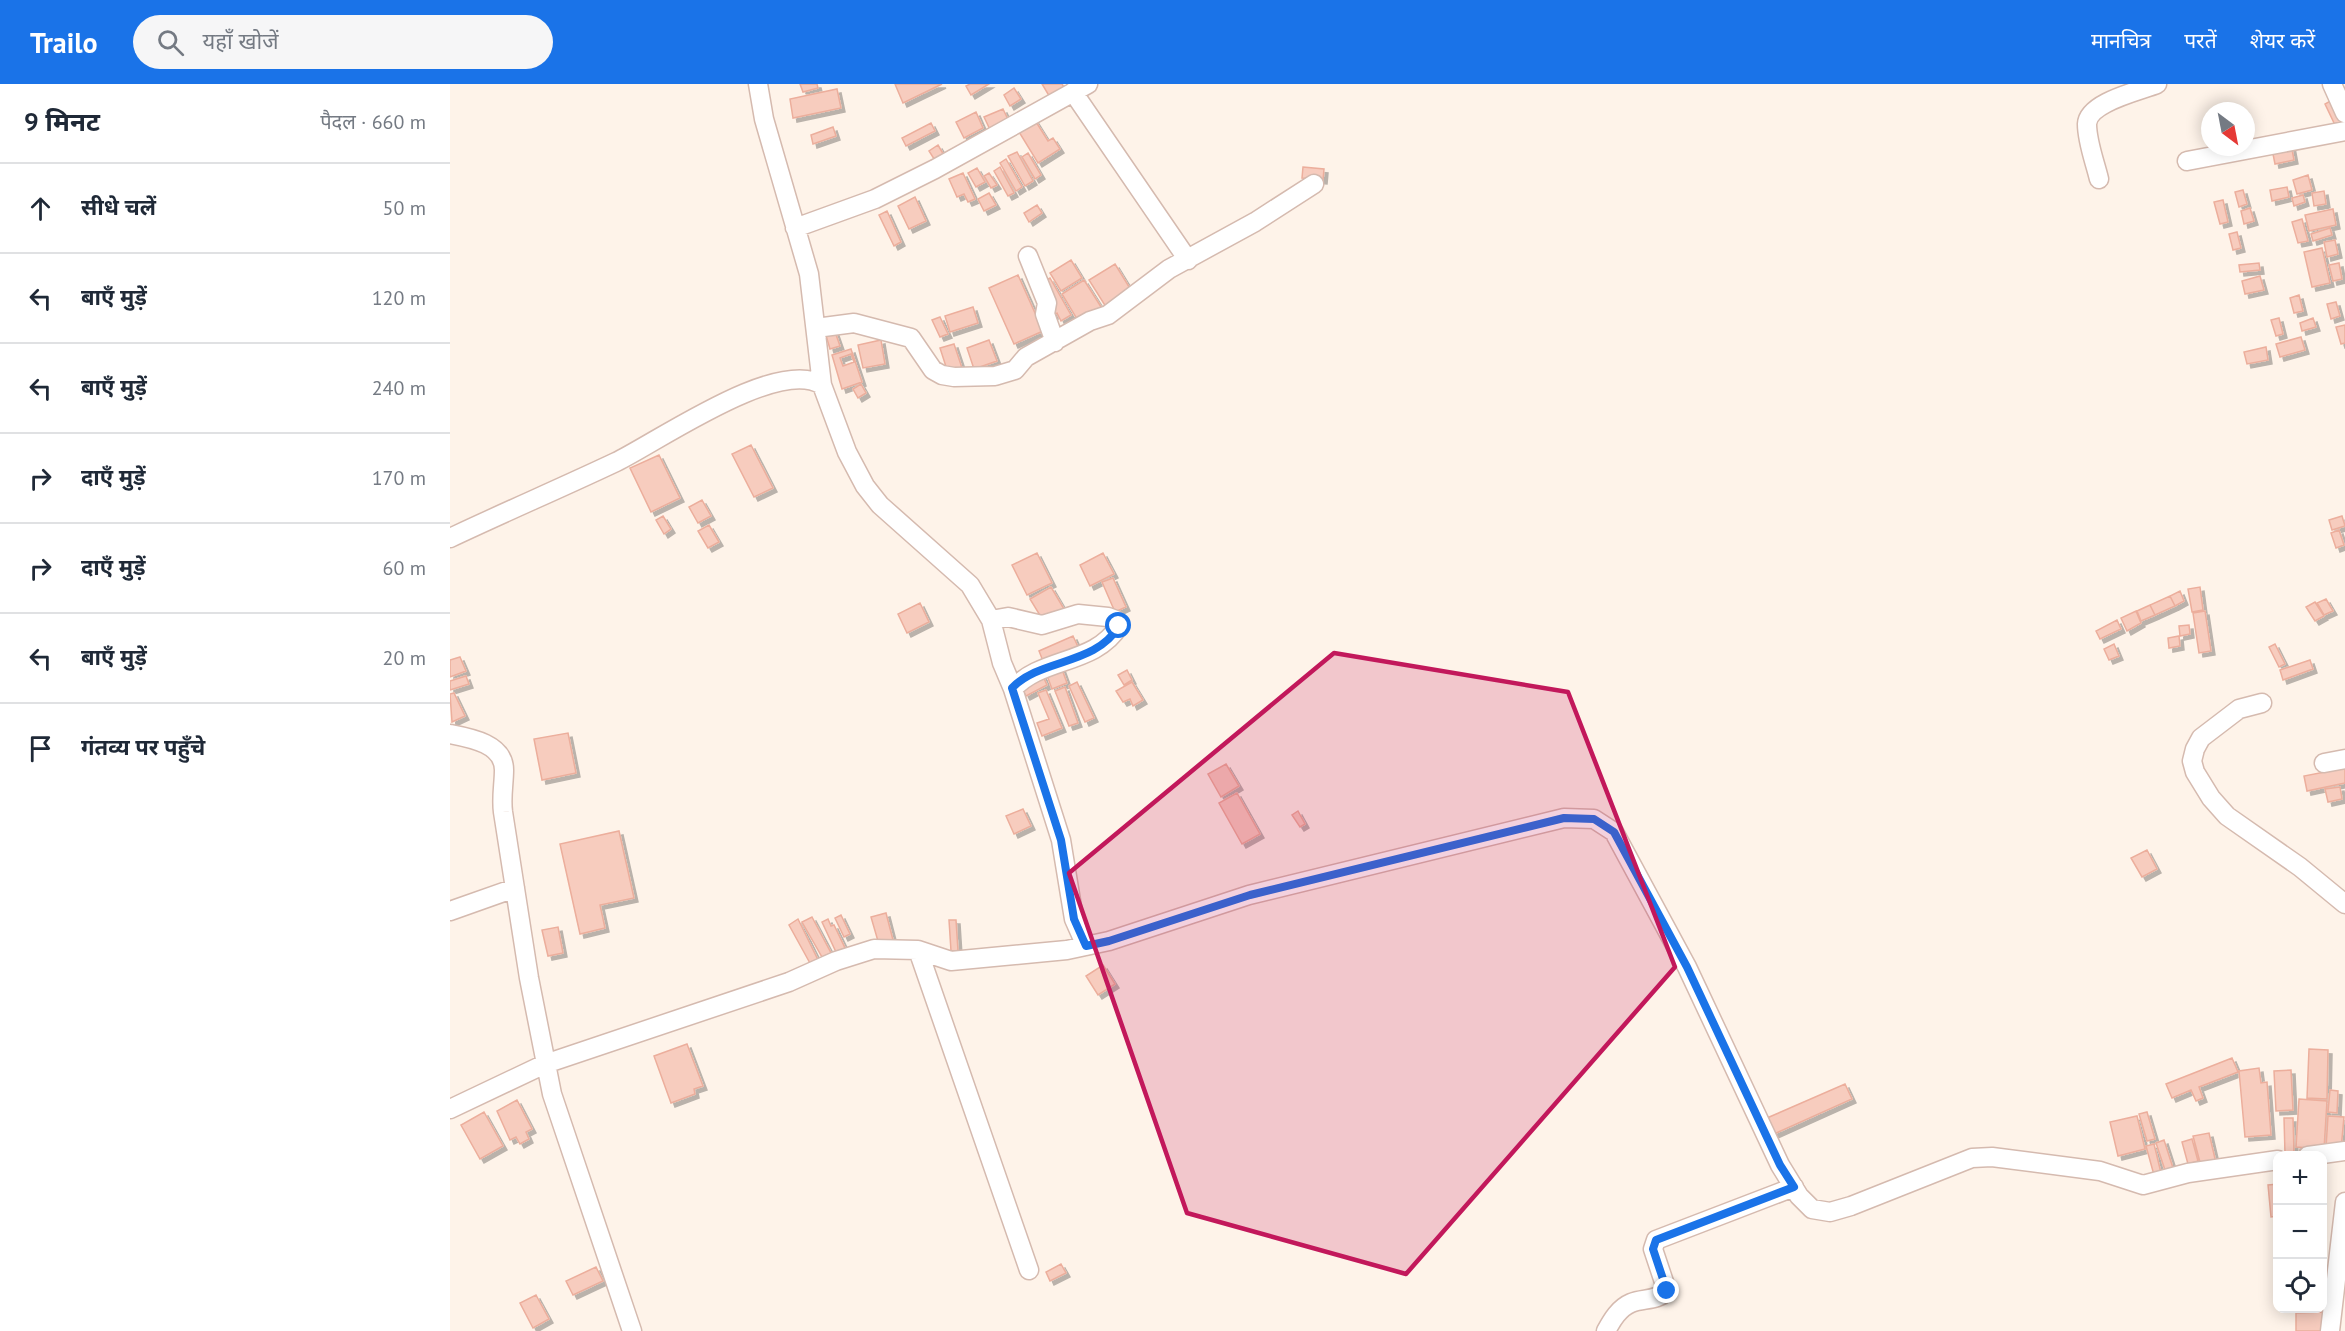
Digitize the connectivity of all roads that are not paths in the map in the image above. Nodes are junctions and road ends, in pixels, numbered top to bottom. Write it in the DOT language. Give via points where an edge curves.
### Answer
graph roads {
  1 [pos="758,84"];
  2 [pos="2157,84"];
  3 [pos="2332,84"];
  4 [pos="1080,88"];
  5 [pos="2345,113"];
  6 [pos="2345,131"];
  7 [pos="2187,161"];
  8 [pos="2099,179"];
  9 [pos="1314,184"];
  10 [pos="795,228"];
  11 [pos="1028,256"];
  12 [pos="1188,260"];
  13 [pos="816,328"];
  14 [pos="1055,342"];
  15 [pos="822,385"];
  16 [pos="450,538"];
  17 [pos="991,620"];
  18 [pos="1012,688"];
  19 [pos="2262,703"];
  20 [pos="450,734"];
  21 [pos="2345,759"];
  22 [pos="2325,764"];
  23 [pos="515,888"];
  24 [pos="2345,904"];
  25 [pos="450,911"];
  26 [pos="1086,946"];
  27 [pos="918,950"];
  28 [pos="545,1064"];
  29 [pos="450,1109"];
  30 [pos="2345,1151"];
  31 [pos="2327,1153"];
  32 [pos="2273,1161"];
  33 [pos="1794,1187"];
  34 [pos="2345,1202"];
  35 [pos="1029,1270"];
  36 [pos="632,1331"];
  37 [pos="1606,1331"];
  38 [pos="2330,1331"];
  1 -- 10 [label="street"];
  2 -- 8 [label="street" via="2091,112 2087,122"];
  3 -- 5 [label="street"];
  4 -- 10 [label="street" via="875,199"];
  4 -- 12 [label="street"];
  6 -- 7 [label="street"];
  9 -- 12 [label="street"];
  10 -- 13 [label="street" via="809,274"];
  11 -- 14 [label="street" via="1047,303 1045,314"];
  12 -- 14 [label="street" via="1169,269 1108,315 1089,321"];
  13 -- 14 [label="street" via="854,323 912,338 933,370 954,377 995,376 1015,370 1026,357"];
  13 -- 15 [label="street"];
  15 -- 16 [label="street" via="807,378 793,379 731,399 616,461"];
  15 -- 17 [label="street" via="847,452 865,486 880,505 970,585"];
  17 -- 18 [label="street"];
  17 -- 18 [label="street" via="1008,617 1042,625 1078,614 1108,617 1119,626 1113,636 1083,657 1037,673"];
  18 -- 26 [label="street" via="1061,840 1074,919"];
  19 -- 24 [label="street" via="2238,709 2201,738 2192,761 2195,772 2227,816"];
  20 -- 23 [label="street" via="467,737 500,753 504,766 501,800"];
  21 -- 22 [label="street"];
  23 -- 25 [label="street"];
  23 -- 28 [label="street"];
  26 -- 27 [label="street" via="951,961"];
  26 -- 33 [label="street" via="1250,895 1564,818 1594,819 1614,832 1687,967"];
  27 -- 28 [label="street" via="874,949 789,982"];
  27 -- 35 [label="street"];
  28 -- 29 [label="street"];
  28 -- 36 [label="street"];
  30 -- 31 [label="street"];
  32 -- 33 [label="street" via="2188,1173 2143,1185 2100,1171 1992,1156 1972,1158 1830,1212 1812,1209"];
  33 -- 37 [label="street" via="1656,1240 1653,1249 1667,1291 1624,1307"];
  34 -- 38 [label="street"];
}
